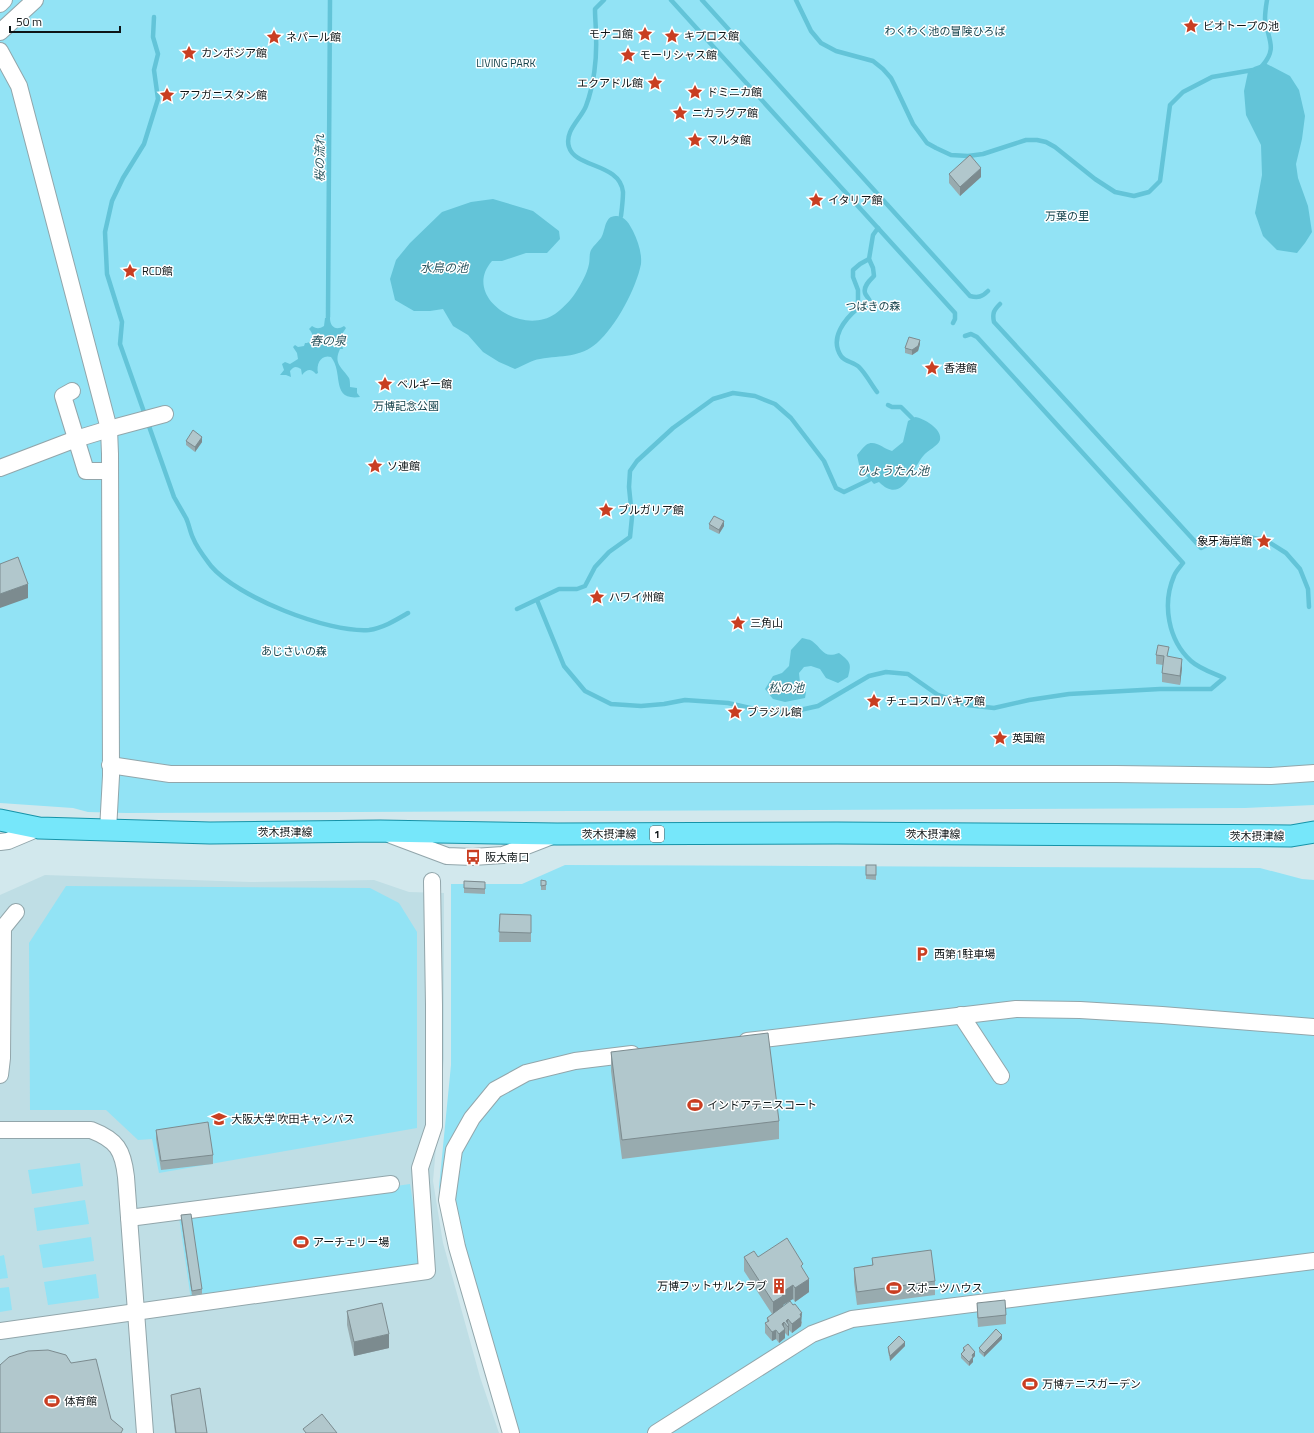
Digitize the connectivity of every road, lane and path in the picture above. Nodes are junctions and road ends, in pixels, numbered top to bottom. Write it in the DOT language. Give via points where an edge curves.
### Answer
graph roads {
  1 [pos="4,0"];
  2 [pos="35,0"];
  3 [pos="0,4"];
  4 [pos="0,32"];
  5 [pos="0,51"];
  6 [pos="98,383"];
  7 [pos="165,414"];
  8 [pos="109,429"];
  9 [pos="76,439"];
  10 [pos="0,468"];
  11 [pos="110,471"];
  12 [pos="110,765"];
  13 [pos="1314,773"];
  14 [pos="0,820"];
  15 [pos="39,828"];
  16 [pos="108,830"];
  17 [pos="1314,832"];
  18 [pos="1291,836"];
  19 [pos="0,842"];
  20 [pos="1314,848"];
  21 [pos="432,881"];
  22 [pos="16,912"];
  23 [pos="961,1015"];
  24 [pos="1314,1027"];
  25 [pos="729,1043"];
  26 [pos="644,1053"];
  27 [pos="0,1075"];
  28 [pos="1001,1076"];
  29 [pos="0,1130"];
  30 [pos="391,1184"];
  31 [pos="129,1218"];
  32 [pos="1314,1261"];
  33 [pos="136,1311"];
  34 [pos="0,1330"];
  35 [pos="145,1433"];
  36 [pos="511,1433"];
  37 [pos="656,1433"];
  1 -- 3 [label="street"];
  2 -- 4 [label="street"];
  5 -- 6 [label="street" via="19,86"];
  6 -- 8 [label="street"];
  6 -- 9 [label="street" via="70,387 62,396"];
  7 -- 8 [label="street"];
  8 -- 9 [label="street"];
  8 -- 11 [label="street"];
  9 -- 10 [label="street"];
  9 -- 11 [label="street" via="86,471"];
  11 -- 12 [label="street"];
  12 -- 13 [label="street" via="170,774 1271,776"];
  12 -- 16 [label="street"];
  14 -- 15 [label="main road, 茨木摂津線 / 1"];
  15 -- 16 [label="main road, 茨木摂津線 / 1"];
  15 -- 19 [label="street"];
  16 -- 18 [label="main road, 茨木摂津線 / 1" via="210,833 380,831 557,834"];
  17 -- 18 [label="main road, 茨木摂津線 / 1"];
  18 -- 20 [label="main road"];
  21 -- 33 [label="street" via="434,1126 420,1168 427,1271"];
  22 -- 27 [label="street" via="3,928"];
  23 -- 24 [label="street" via="1016,1008 1080,1010"];
  23 -- 25 [label="street"];
  23 -- 28 [label="street"];
  26 -- 36 [label="street" via="575,1061 526,1073 495,1090 472,1118 454,1150 447,1200 457,1247"];
  29 -- 31 [label="street" via="91,1130 105,1136 115,1144 125,1164"];
  30 -- 31 [label="street"];
  31 -- 33 [label="street"];
  32 -- 37 [label="street" via="852,1319 812,1334"];
  33 -- 34 [label="street"];
  33 -- 35 [label="street"];
}
